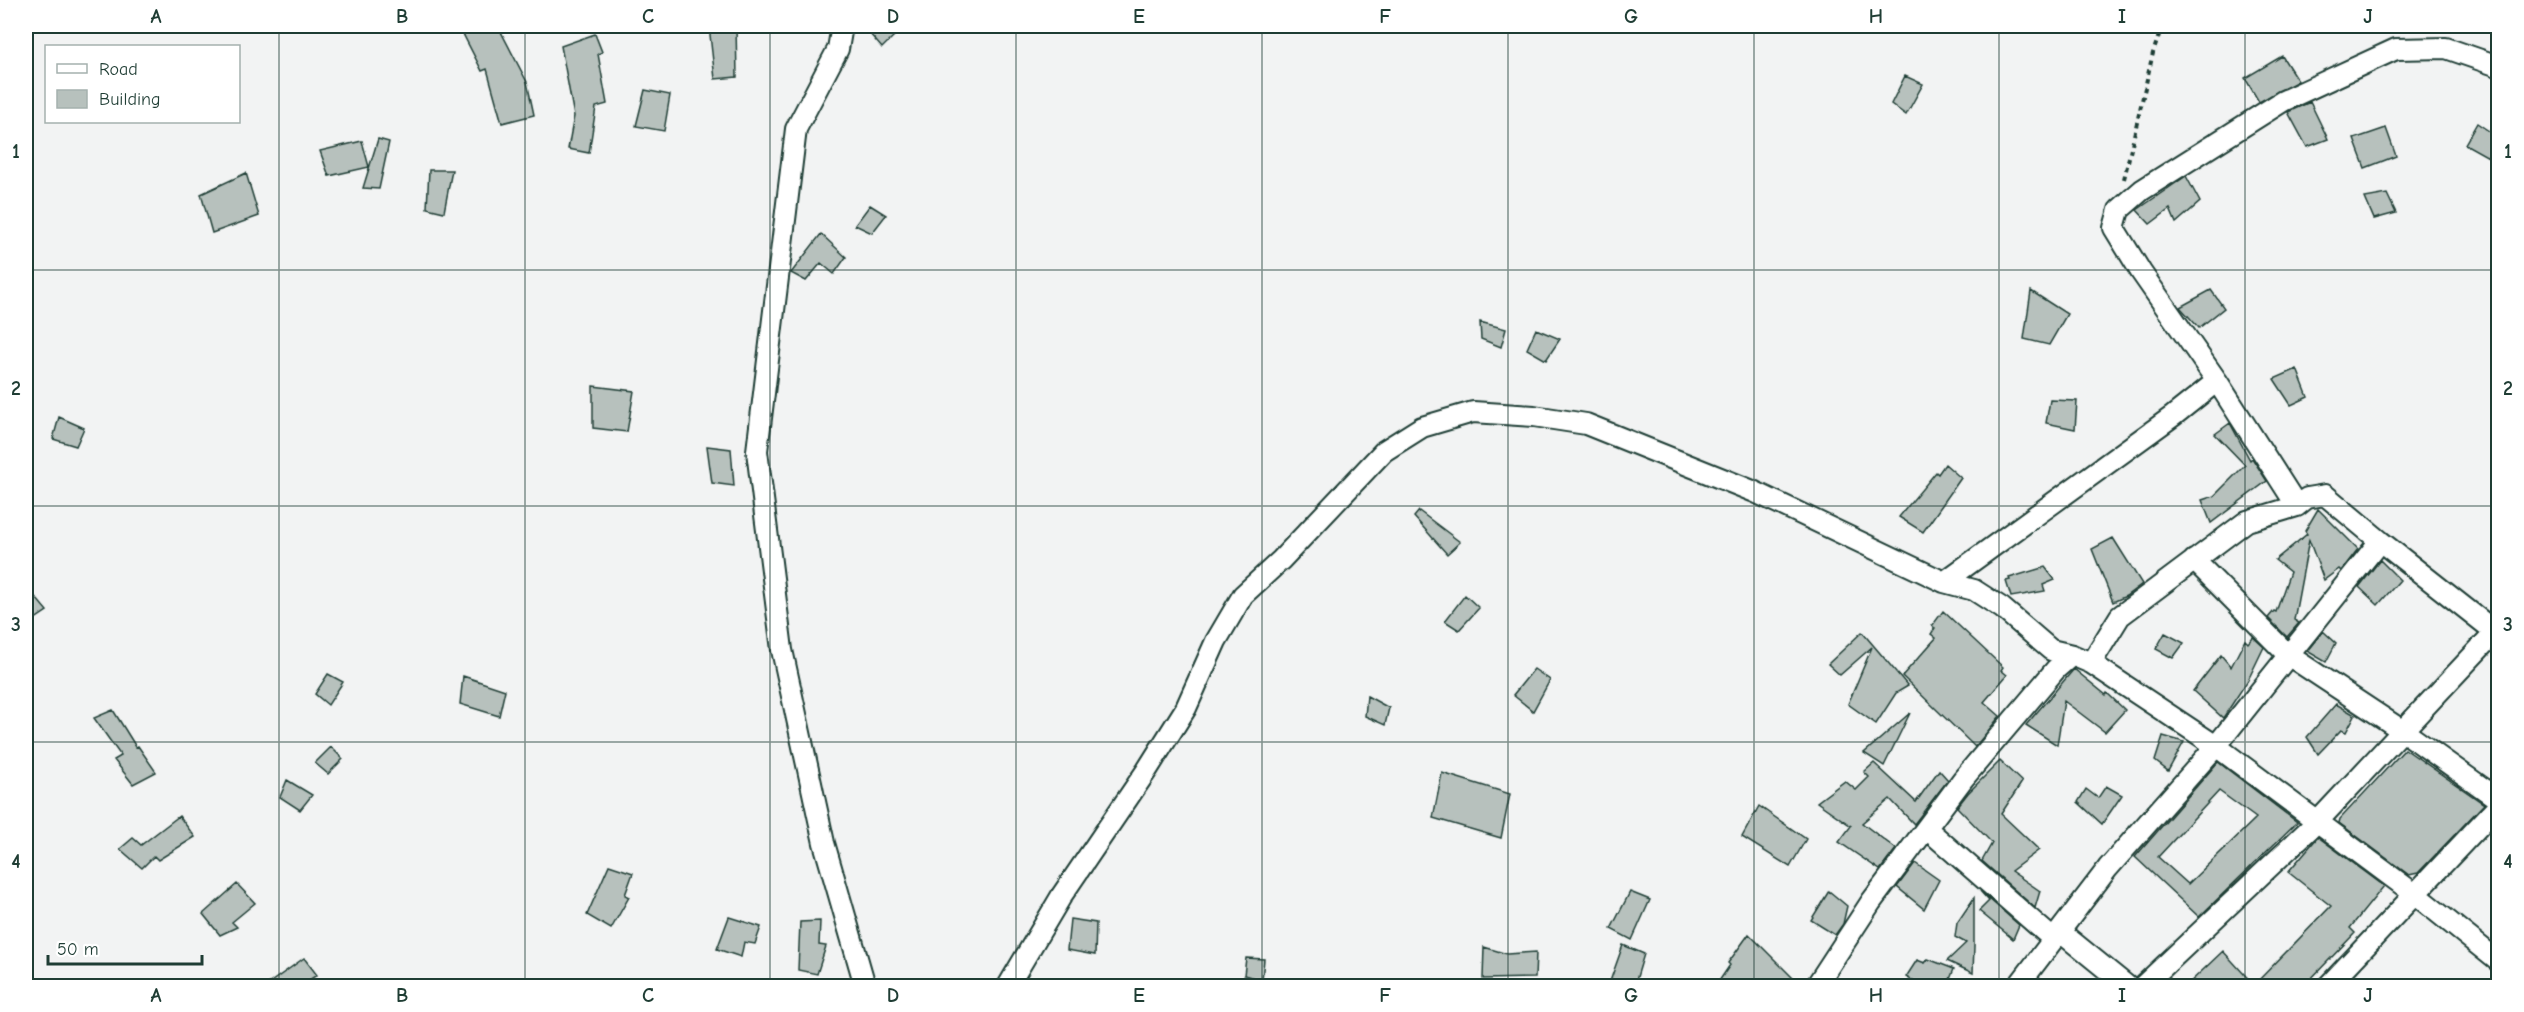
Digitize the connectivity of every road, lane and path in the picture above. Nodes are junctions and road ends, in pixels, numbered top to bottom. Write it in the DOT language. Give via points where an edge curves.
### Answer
graph roads {
  1 [pos="842,26"];
  2 [pos="2162,26"];
  3 [pos="2499,66"];
  4 [pos="2120,210"];
  5 [pos="2217,381"];
  6 [pos="2297,506"];
  7 [pos="2380,541"];
  8 [pos="2194,560"];
  9 [pos="1944,582"];
  10 [pos="2497,633"];
  11 [pos="2288,655"];
  12 [pos="2082,659"];
  13 [pos="2403,731"];
  14 [pos="2216,746"];
  15 [pos="2499,799"];
  16 [pos="2499,806"];
  17 [pos="2318,821"];
  18 [pos="1926,829"];
  19 [pos="2416,895"];
  20 [pos="2053,939"];
  21 [pos="2499,961"];
  22 [pos="863,987"];
  23 [pos="1008,987"];
  24 [pos="1816,987"];
  25 [pos="2018,987"];
  26 [pos="2127,987"];
  27 [pos="2143,987"];
  28 [pos="2328,987"];
  1 -- 22 [label="street" via="838,49 796,129 757,451 782,650 824,843"];
  2 -- 4 [label="path" via="2126,167"];
  3 -- 4 [label="street" via="2446,48 2396,49 2283,101 2142,190"];
  4 -- 5 [label="street" via="2114,228"];
  5 -- 6 [label="street"];
  5 -- 9 [label="street"];
  6 -- 7 [label="street" via="2307,498 2325,495"];
  6 -- 8 [label="street" via="2247,521"];
  7 -- 10 [label="street"];
  7 -- 11 [label="street"];
  8 -- 11 [label="street"];
  8 -- 12 [label="street" via="2120,616"];
  9 -- 12 [label="street" via="1974,590 2051,650"];
  9 -- 23 [label="street" via="1755,492 1586,424 1473,412 1422,427 1384,451 1243,596 1216,641 1186,708 1062,895"];
  10 -- 13 [label="street"];
  11 -- 13 [label="street"];
  11 -- 14 [label="street"];
  12 -- 14 [label="street"];
  12 -- 18 [label="street" via="2056,669"];
  13 -- 15 [label="street"];
  13 -- 17 [label="street"];
  14 -- 17 [label="street"];
  14 -- 20 [label="street" via="2108,868"];
  16 -- 19 [label="street"];
  17 -- 19 [label="street"];
  17 -- 27 [label="street"];
  18 -- 20 [label="street"];
  18 -- 24 [label="street" via="1871,902"];
  19 -- 21 [label="street"];
  19 -- 28 [label="street"];
  20 -- 25 [label="street"];
  20 -- 26 [label="street" via="2062,934"];
}
